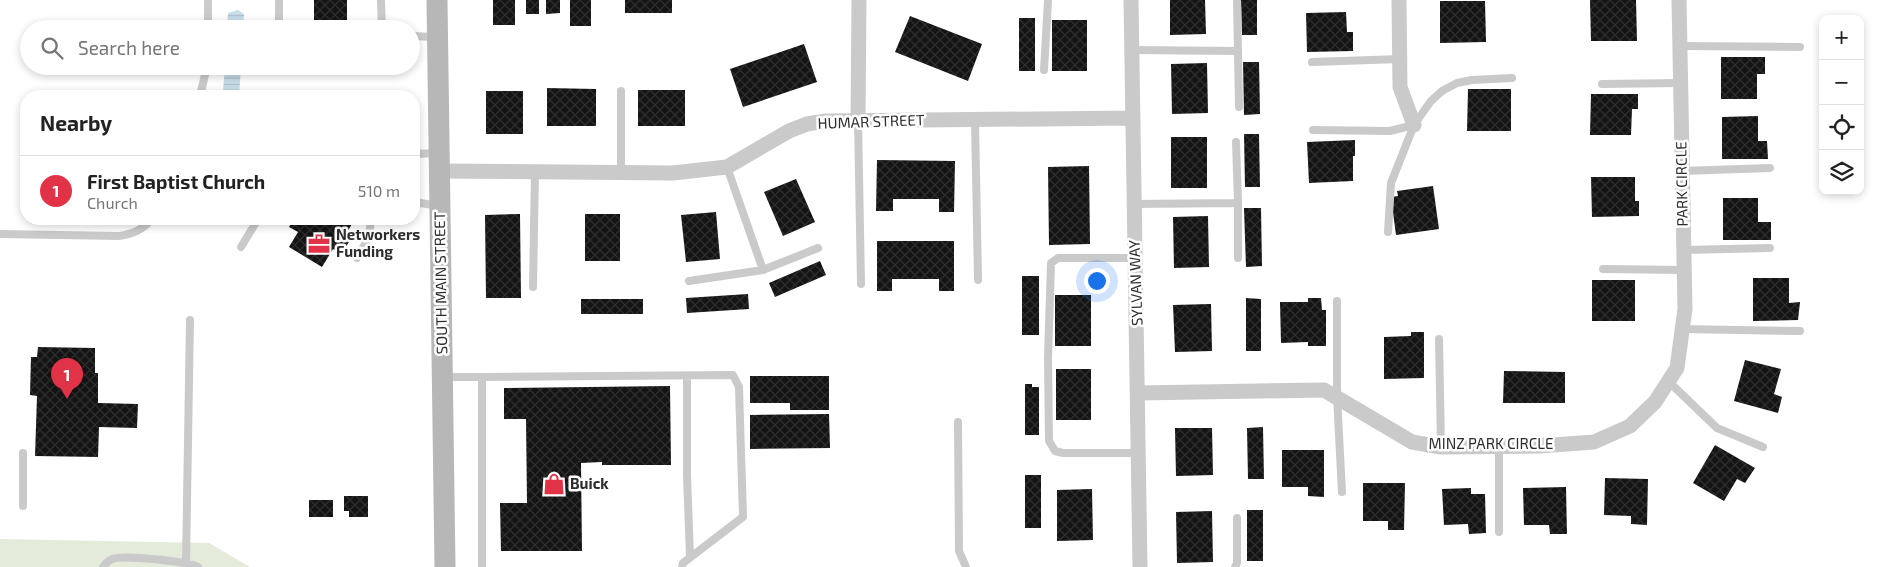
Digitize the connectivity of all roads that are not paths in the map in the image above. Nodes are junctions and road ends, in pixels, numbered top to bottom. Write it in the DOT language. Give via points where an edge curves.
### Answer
graph roads {
  1 [pos="208,0"];
  2 [pos="279,0"];
  3 [pos="381,0"];
  4 [pos="437,0"];
  5 [pos="859,0"];
  6 [pos="1048,0"];
  7 [pos="1132,0"];
  8 [pos="1237,0"];
  9 [pos="1398,0"];
  10 [pos="1679,0"];
  11 [pos="208,20"];
  12 [pos="280,20"];
  13 [pos="382,20"];
  14 [pos="420,36"];
  15 [pos="438,37"];
  16 [pos="1680,46"];
  17 [pos="1800,47"];
  18 [pos="1131,50"];
  19 [pos="1238,51"];
  20 [pos="1400,59"];
  21 [pos="1312,62"];
  22 [pos="1044,70"];
  23 [pos="205,75"];
  24 [pos="1512,78"];
  25 [pos="1680,83"];
  26 [pos="1602,84"];
  27 [pos="201,90"];
  28 [pos="620,91"];
  29 [pos="1239,107"];
  30 [pos="1133,118"];
  31 [pos="858,120"];
  32 [pos="975,120"];
  33 [pos="1414,125"];
  34 [pos="1312,130"];
  35 [pos="1236,142"];
  36 [pos="420,156"];
  37 [pos="440,162"];
  38 [pos="727,166"];
  39 [pos="1770,168"];
  40 [pos="1682,170"];
  41 [pos="535,172"];
  42 [pos="622,173"];
  43 [pos="420,203"];
  44 [pos="1238,203"];
  45 [pos="1134,204"];
  46 [pos="441,206"];
  47 [pos="147,225"];
  48 [pos="254,225"];
  49 [pos="371,225"];
  50 [pos="1388,232"];
  51 [pos="0,234"];
  52 [pos="241,248"];
  53 [pos="818,248"];
  54 [pos="1770,248"];
  55 [pos="1684,250"];
  56 [pos="357,258"];
  57 [pos="1135,258"];
  58 [pos="1238,258"];
  59 [pos="1603,269"];
  60 [pos="763,270"];
  61 [pos="1684,270"];
  62 [pos="978,280"];
  63 [pos="689,281"];
  64 [pos="861,284"];
  65 [pos="533,287"];
  66 [pos="1337,300"];
  67 [pos="190,320"];
  68 [pos="1682,329"];
  69 [pos="1800,331"];
  70 [pos="1439,339"];
  71 [pos="1677,368"];
  72 [pos="443,376"];
  73 [pos="482,376"];
  74 [pos="687,376"];
  75 [pos="1668,381"];
  76 [pos="1138,393"];
  77 [pos="1337,396"];
  78 [pos="958,422"];
  79 [pos="1441,446"];
  80 [pos="1499,447"];
  81 [pos="1762,448"];
  82 [pos="23,453"];
  83 [pos="1139,453"];
  84 [pos="1342,492"];
  85 [pos="23,506"];
  86 [pos="1237,518"];
  87 [pos="1499,532"];
  88 [pos="690,557"];
  89 [pos="186,562"];
  90 [pos="103,567"];
  91 [pos="198,567"];
  92 [pos="445,567"];
  93 [pos="482,567"];
  94 [pos="682,567"];
  95 [pos="966,567"];
  96 [pos="1140,567"];
  97 [pos="1235,567"];
  1 -- 11 [label="lane"];
  2 -- 12 [label="lane"];
  3 -- 13 [label="lane"];
  4 -- 15 [label="main road, SOUTH MAIN STREET"];
  5 -- 31 [label="street"];
  6 -- 22 [label="lane"];
  7 -- 18 [label="street, SYLVAN WAY"];
  8 -- 19 [label="lane"];
  9 -- 20 [label="street"];
  10 -- 16 [label="street, PARK CIRCLE"];
  14 -- 15 [label="lane"];
  15 -- 37 [label="main road, SOUTH MAIN STREET"];
  16 -- 17 [label="lane"];
  16 -- 25 [label="street, PARK CIRCLE"];
  18 -- 19 [label="lane"];
  18 -- 30 [label="street, SYLVAN WAY"];
  19 -- 29 [label="lane"];
  20 -- 21 [label="lane"];
  20 -- 33 [label="street" via="1400,87"];
  23 -- 27 [label="lane"];
  24 -- 33 [label="lane" via="1457,83 1442,91"];
  25 -- 26 [label="lane"];
  25 -- 40 [label="street, PARK CIRCLE"];
  28 -- 42 [label="lane"];
  30 -- 32 [label="street, HUMAR STREET"];
  30 -- 45 [label="street, SYLVAN WAY"];
  31 -- 32 [label="street, HUMAR STREET"];
  31 -- 38 [label="street, HUMAR STREET" via="807,124"];
  31 -- 64 [label="lane"];
  32 -- 62 [label="lane"];
  33 -- 34 [label="lane" via="1390,131"];
  33 -- 50 [label="lane" via="1391,183"];
  35 -- 44 [label="lane"];
  36 -- 37 [label="lane"];
  37 -- 41 [label="street, HUMAR STREET"];
  37 -- 46 [label="main road, SOUTH MAIN STREET"];
  38 -- 42 [label="street, HUMAR STREET" via="673,173"];
  38 -- 60 [label="lane"];
  39 -- 40 [label="lane"];
  40 -- 55 [label="street, PARK CIRCLE"];
  41 -- 42 [label="street, HUMAR STREET"];
  41 -- 65 [label="lane"];
  43 -- 46 [label="lane"];
  44 -- 45 [label="lane"];
  44 -- 58 [label="lane"];
  45 -- 57 [label="street, SYLVAN WAY"];
  46 -- 72 [label="main road, SOUTH MAIN STREET"];
  47 -- 51 [label="lane" via="132,234 119,236"];
  48 -- 52 [label="lane"];
  49 -- 56 [label="lane" via="369,237"];
  53 -- 60 [label="lane"];
  54 -- 55 [label="lane"];
  55 -- 61 [label="street, PARK CIRCLE"];
  57 -- 76 [label="street, SYLVAN WAY"];
  57 -- 83 [label="lane" via="1058,258 1051,263 1049,441 1055,451 1063,453"];
  59 -- 61 [label="lane"];
  60 -- 63 [label="lane"];
  61 -- 68 [label="street, PARK CIRCLE"];
  66 -- 77 [label="lane"];
  67 -- 89 [label="lane"];
  68 -- 69 [label="lane"];
  68 -- 71 [label="street, PARK CIRCLE"];
  70 -- 79 [label="lane"];
  71 -- 75 [label="street, MINZ PARK CIRCLE"];
  72 -- 73 [label="lane"];
  72 -- 92 [label="main road, SOUTH MAIN STREET"];
  73 -- 74 [label="lane"];
  73 -- 93 [label="lane"];
  74 -- 88 [label="lane"];
  74 -- 88 [label="lane" via="732,375 739,387 743,517"];
  75 -- 80 [label="street, MINZ PARK CIRCLE" via="1655,402 1630,426 1594,442"];
  75 -- 81 [label="lane" via="1717,428"];
  76 -- 77 [label="street, MINZ PARK CIRCLE" via="1324,390"];
  76 -- 83 [label="street, SYLVAN WAY"];
  77 -- 79 [label="street, MINZ PARK CIRCLE" via="1412,442"];
  77 -- 84 [label="lane"];
  78 -- 95 [label="lane" via="959,551"];
  79 -- 80 [label="street, MINZ PARK CIRCLE"];
  80 -- 87 [label="lane"];
  82 -- 85 [label="lane"];
  83 -- 96 [label="street, SYLVAN WAY"];
  86 -- 97 [label="lane"];
  88 -- 94 [label="lane"];
  89 -- 90 [label="lane" via="112,559"];
  89 -- 91 [label="lane"];
}
